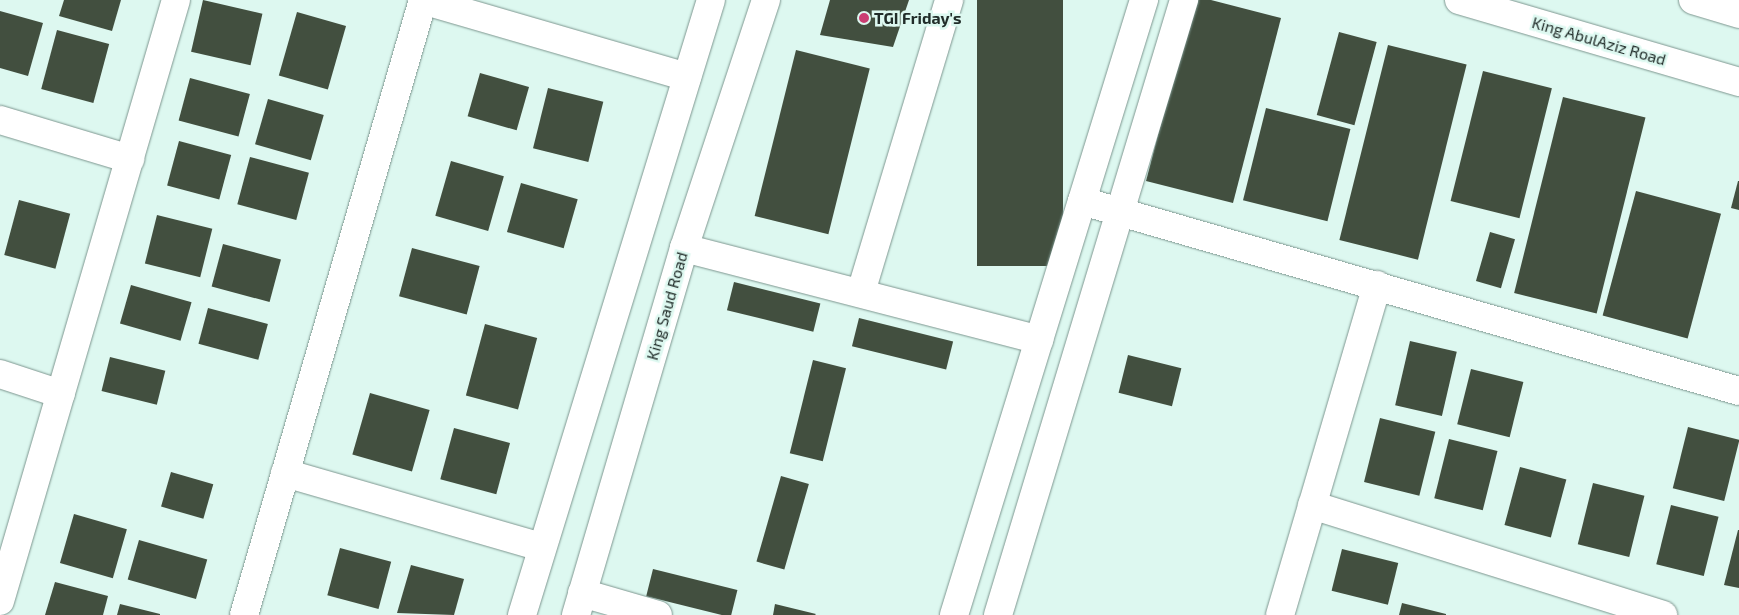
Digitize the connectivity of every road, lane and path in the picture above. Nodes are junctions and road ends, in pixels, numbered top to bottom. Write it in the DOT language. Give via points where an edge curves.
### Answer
graph roads {
  1 [pos="176,0"];
  2 [pos="423,0"];
  3 [pos="711,0"];
  4 [pos="766,0"];
  5 [pos="949,0"];
  6 [pos="1144,0"];
  7 [pos="1184,0"];
  8 [pos="1459,0"];
  9 [pos="1693,0"];
  10 [pos="1739,14"];
  11 [pos="687,78"];
  12 [pos="1739,82"];
  13 [pos="0,120"];
  14 [pos="130,159"];
  15 [pos="1082,201"];
  16 [pos="1119,210"];
  17 [pos="684,248"];
  18 [pos="1377,285"];
  19 [pos="861,292"];
  20 [pos="1039,340"];
  21 [pos="0,374"];
  22 [pos="1739,391"];
  23 [pos="61,394"];
  24 [pos="285,474"];
  25 [pos="1312,505"];
  26 [pos="542,547"];
  27 [pos="0,601"];
  28 [pos="579,604"];
  29 [pos="244,615"];
  30 [pos="522,615"];
  31 [pos="658,615"];
  32 [pos="954,615"];
  33 [pos="998,615"];
  34 [pos="1280,615"];
  35 [pos="1664,615"];
  1 -- 14 [label="main road"];
  2 -- 11 [label="main road"];
  2 -- 24 [label="main road"];
  3 -- 11 [label="main road"];
  4 -- 17 [label="main road, King Saud Road"];
  5 -- 19 [label="main road"];
  6 -- 15 [label="main road"];
  7 -- 16 [label="main road"];
  8 -- 12 [label="main road, King AbulAziz Road"];
  9 -- 10 [label="main road"];
  11 -- 26 [label="main road"];
  13 -- 14 [label="main road"];
  14 -- 23 [label="main road"];
  15 -- 16 [label="main road"];
  15 -- 20 [label="main road"];
  16 -- 18 [label="main road"];
  16 -- 33 [label="main road"];
  17 -- 19 [label="main road"];
  17 -- 28 [label="main road, King Saud Road"];
  18 -- 22 [label="main road"];
  18 -- 25 [label="main road"];
  19 -- 20 [label="main road"];
  20 -- 32 [label="main road"];
  21 -- 23 [label="main road"];
  23 -- 27 [label="main road"];
  24 -- 26 [label="main road"];
  24 -- 29 [label="main road"];
  25 -- 34 [label="main road"];
  25 -- 35 [label="main road"];
  26 -- 30 [label="main road"];
  28 -- 31 [label="main road"];
}
